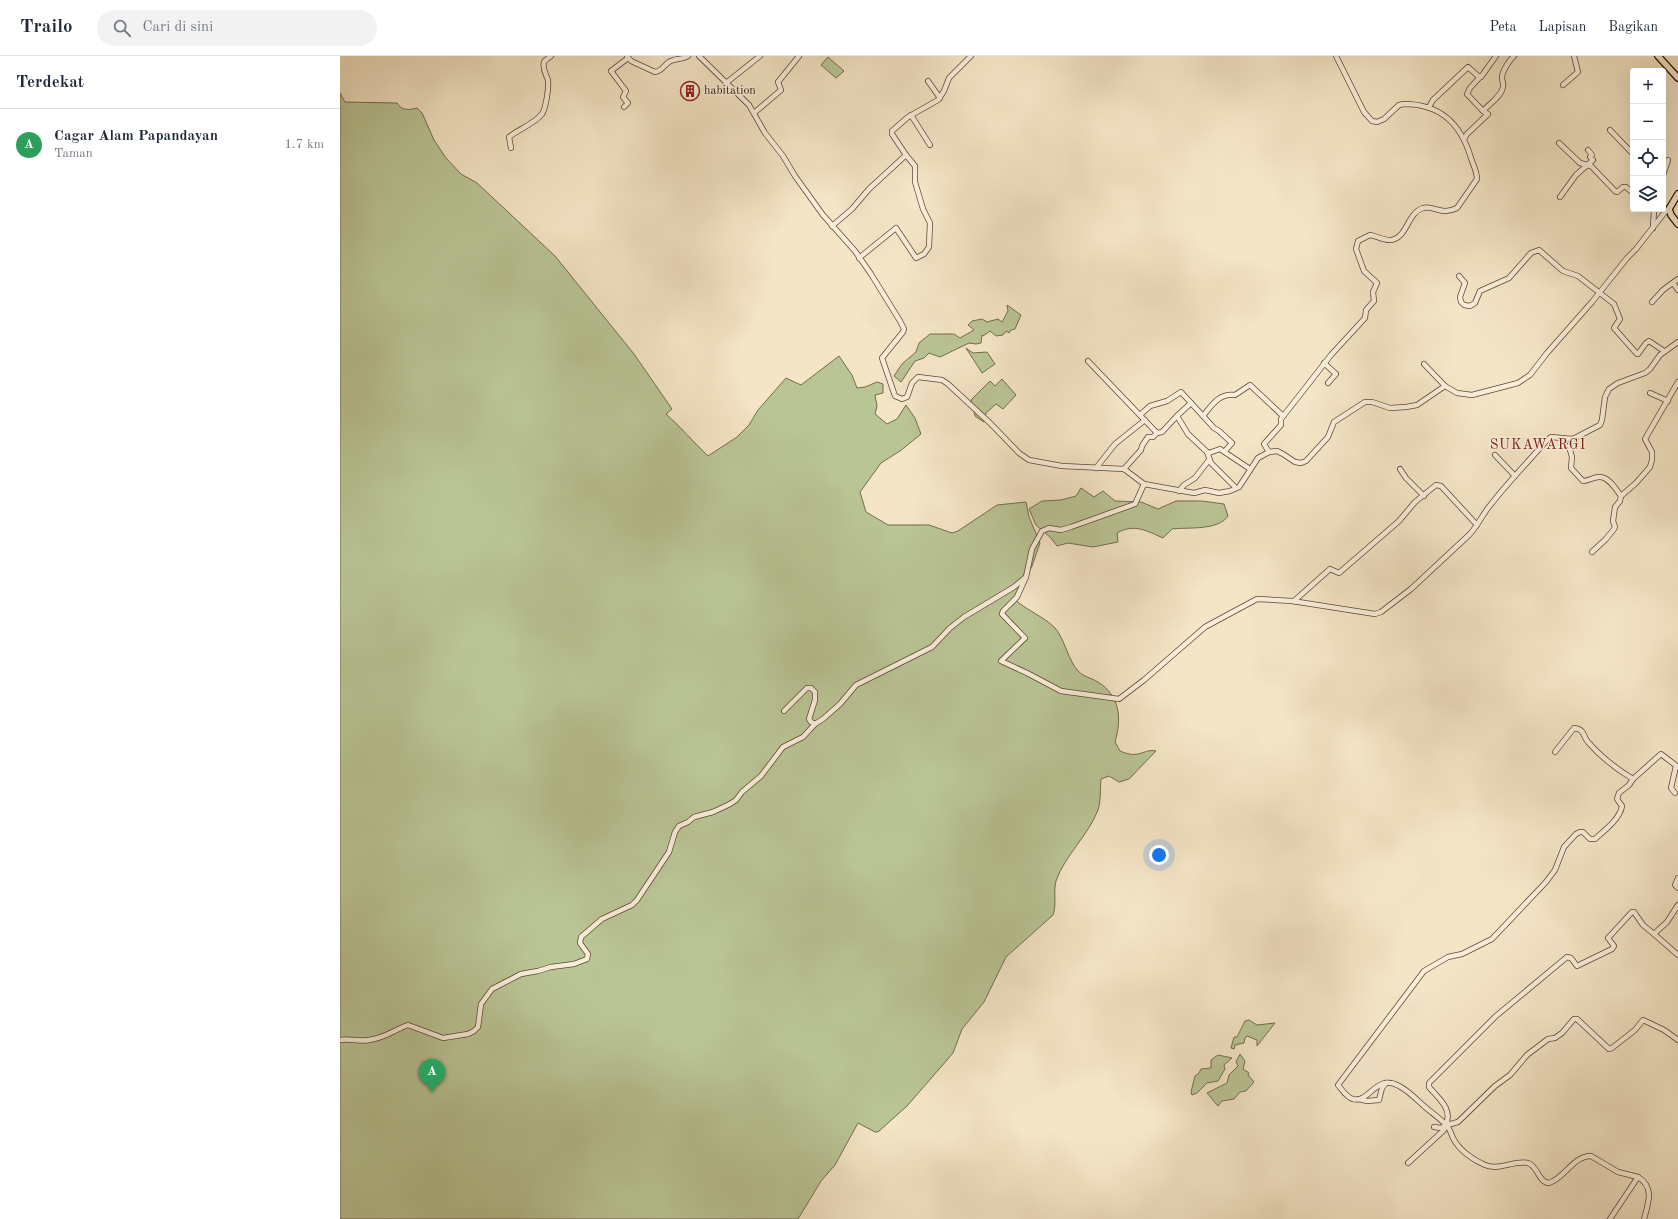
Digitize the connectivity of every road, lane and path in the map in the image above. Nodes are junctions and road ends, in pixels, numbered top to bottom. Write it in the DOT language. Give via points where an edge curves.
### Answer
graph roads {
  1 [pos="551,56"];
  2 [pos="688,56"];
  3 [pos="699,56"];
  4 [pos="760,56"];
  5 [pos="799,56"];
  6 [pos="971,56"];
  7 [pos="1336,56"];
  8 [pos="1496,56"];
  9 [pos="1514,56"];
  10 [pos="1574,56"];
  11 [pos="1658,56"];
  12 [pos="628,57"];
  13 [pos="1480,77"];
  14 [pos="1678,78"];
  15 [pos="928,81"];
  16 [pos="726,83"];
  17 [pos="1563,85"];
  18 [pos="940,98"];
  19 [pos="624,107"];
  20 [pos="1429,107"];
  21 [pos="1483,111"];
  22 [pos="754,114"];
  23 [pos="911,115"];
  24 [pos="1610,130"];
  25 [pos="1464,139"];
  26 [pos="1559,143"];
  27 [pos="930,145"];
  28 [pos="511,148"];
  29 [pos="1588,150"];
  30 [pos="1630,151"];
  31 [pos="906,155"];
  32 [pos="1668,160"];
  33 [pos="1588,165"];
  34 [pos="1666,166"];
  35 [pos="1630,190"];
  36 [pos="1678,194"];
  37 [pos="1560,197"];
  38 [pos="1666,209"];
  39 [pos="1666,211"];
  40 [pos="1654,212"];
  41 [pos="1664,212"];
  42 [pos="1678,224"];
  43 [pos="832,226"];
  44 [pos="1653,228"];
  45 [pos="859,258"];
  46 [pos="1459,276"];
  47 [pos="1678,280"];
  48 [pos="1672,283"];
  49 [pos="1678,290"];
  50 [pos="1599,292"];
  51 [pos="1652,302"];
  52 [pos="1678,342"];
  53 [pos="1664,351"];
  54 [pos="1088,361"];
  55 [pos="1324,363"];
  56 [pos="1424,364"];
  57 [pos="1678,382"];
  58 [pos="1328,383"];
  59 [pos="1446,386"];
  60 [pos="1650,393"];
  61 [pos="1668,401"];
  62 [pos="1191,403"];
  63 [pos="1140,416"];
  64 [pos="1176,416"];
  65 [pos="1203,416"];
  66 [pos="1283,416"];
  67 [pos="1145,420"];
  68 [pos="1157,433"];
  69 [pos="1573,439"];
  70 [pos="1225,451"];
  71 [pos="1207,452"];
  72 [pos="1269,452"];
  73 [pos="1495,455"];
  74 [pos="1209,460"];
  75 [pos="1096,468"];
  76 [pos="1124,469"];
  77 [pos="1250,469"];
  78 [pos="1400,469"];
  79 [pos="1515,476"];
  80 [pos="1144,484"];
  81 [pos="1236,488"];
  82 [pos="1179,491"];
  83 [pos="1424,496"];
  84 [pos="1621,496"];
  85 [pos="1477,525"];
  86 [pos="1592,552"];
  87 [pos="1026,577"];
  88 [pos="1294,601"];
  89 [pos="784,711"];
  90 [pos="815,724"];
  91 [pos="1555,752"];
  92 [pos="1677,767"];
  93 [pos="1633,779"];
  94 [pos="1676,793"];
  95 [pos="1678,878"];
  96 [pos="1678,888"];
  97 [pos="1678,905"];
  98 [pos="1654,934"];
  99 [pos="1678,955"];
  100 [pos="340,1040"];
  101 [pos="1678,1040"];
  102 [pos="1386,1083"];
  103 [pos="1359,1099"];
  104 [pos="1447,1125"];
  105 [pos="1434,1127"];
  106 [pos="1408,1163"];
  107 [pos="1638,1177"];
  108 [pos="1610,1219"];
  109 [pos="1644,1219"];
  1 -- 28 [label="street" via="544,62 548,84 543,112 509,137"];
  2 -- 12 [label="street" via="683,60 668,62 655,72 631,61"];
  3 -- 16 [label="street"];
  4 -- 16 [label="street"];
  5 -- 22 [label="street" via="778,82 781,90"];
  6 -- 18 [label="street" via="949,78"];
  7 -- 20 [label="street" via="1364,112 1372,121 1384,120 1399,105"];
  8 -- 13 [label="street"];
  9 -- 21 [label="street" via="1502,77 1502,90"];
  10 -- 17 [label="street" via="1578,72"];
  11 -- 14 [label="main road"];
  12 -- 19 [label="street" via="612,70 626,91 623,96 628,103"];
  13 -- 20 [label="street" via="1467,67"];
  13 -- 21 [label="street" via="1467,94"];
  15 -- 18 [label="street"];
  16 -- 22 [label="street" via="749,105"];
  18 -- 23 [label="street"];
  20 -- 25 [label="street" via="1441,113"];
  21 -- 25 [label="street" via="1488,114"];
  22 -- 43 [label="street"];
  23 -- 27 [label="street"];
  23 -- 31 [label="street" via="892,132"];
  24 -- 30 [label="street"];
  25 -- 55 [label="street" via="1477,179 1457,208 1442,212 1421,209 1410,218 1399,237 1390,240 1370,235 1358,241 1356,249 1364,271 1377,283 1373,292 1374,301 1366,310 1365,318"];
  26 -- 33 [label="street" via="1580,162"];
  29 -- 33 [label="street" via="1592,160"];
  31 -- 43 [label="street"];
  31 -- 45 [label="street" via="915,166 915,182 923,211 929,221 929,247 924,254 916,258 896,228"];
  32 -- 34 [label="street"];
  33 -- 35 [label="street" via="1615,192 1626,187"];
  33 -- 37 [label="street" via="1576,175"];
  36 -- 38 [label="main road"];
  39 -- 42 [label="main road"];
  40 -- 44 [label="street"];
  41 -- 44 [label="street"];
  43 -- 45 [label="street"];
  44 -- 50 [label="street"];
  45 -- 75 [label="street" via="904,328 901,336 882,358 895,396 906,398 912,383 918,377 942,380 971,404 1027,459 1062,466"];
  46 -- 50 [label="street" via="1465,283 1460,296 1461,302 1470,306 1475,303 1480,291 1509,278 1529,255 1537,250 1563,271 1578,276"];
  47 -- 48 [label="street"];
  48 -- 49 [label="street"];
  48 -- 51 [label="street"];
  50 -- 53 [label="street" via="1616,306 1620,319 1614,328 1632,350 1638,354 1649,341"];
  50 -- 59 [label="street" via="1530,375 1518,383 1472,395 1457,393"];
  52 -- 53 [label="street"];
  53 -- 69 [label="street" via="1645,373 1609,389 1604,401 1602,422"];
  54 -- 63 [label="street"];
  55 -- 58 [label="street" via="1336,374"];
  55 -- 66 [label="street"];
  56 -- 59 [label="street"];
  57 -- 61 [label="street"];
  59 -- 72 [label="street" via="1417,404 1406,407 1390,408 1366,402 1334,422 1328,437 1301,463 1277,451"];
  60 -- 61 [label="street"];
  61 -- 84 [label="street" via="1645,439 1652,452 1650,467"];
  62 -- 63 [label="street" via="1179,392 1168,400 1149,407"];
  62 -- 64 [label="street"];
  62 -- 65 [label="street"];
  63 -- 67 [label="street"];
  64 -- 68 [label="street" via="1162,432"];
  64 -- 71 [label="street" via="1188,434"];
  65 -- 66 [label="street" via="1216,399 1230,394 1235,395 1249,386"];
  65 -- 70 [label="street" via="1232,443"];
  66 -- 72 [label="street" via="1281,425 1264,444"];
  67 -- 68 [label="street"];
  67 -- 75 [label="street" via="1115,444"];
  68 -- 76 [label="street" via="1148,438"];
  69 -- 79 [label="street" via="1551,437"];
  69 -- 84 [label="street" via="1569,446 1572,470 1583,481 1604,478"];
  70 -- 71 [label="street" via="1219,449"];
  70 -- 77 [label="street"];
  71 -- 74 [label="street"];
  72 -- 77 [label="street" via="1258,458"];
  73 -- 79 [label="street"];
  74 -- 81 [label="street"];
  74 -- 82 [label="street" via="1195,478"];
  75 -- 76 [label="street"];
  76 -- 80 [label="street"];
  77 -- 81 [label="street"];
  78 -- 83 [label="street"];
  79 -- 85 [label="street" via="1492,502"];
  80 -- 82 [label="street"];
  80 -- 87 [label="street" via="1135,504 1061,530 1049,528 1042,531 1032,549"];
  81 -- 82 [label="street" via="1219,493 1205,490 1194,493"];
  83 -- 85 [label="street" via="1439,485"];
  83 -- 88 [label="street" via="1413,503 1398,521 1340,572 1330,569"];
  84 -- 86 [label="street" via="1615,507 1614,529"];
  85 -- 88 [label="street" via="1411,589 1381,612 1371,614"];
  87 -- 88 [label="street" via="1017,597 1002,614 1025,638 1001,661 1060,691 1117,699 1144,680 1205,627 1257,599"];
  87 -- 90 [label="street" via="964,617 932,647 856,685 840,704"];
  89 -- 90 [label="street" via="807,688 811,688 815,696 809,719"];
  90 -- 100 [label="street" via="801,738 783,747 766,770 734,801 679,826 669,852 637,900 632,905 602,919 581,937 580,943 588,954 587,959 521,974 492,989 481,1004 478,1027 468,1034 443,1038 408,1025 377,1039"];
  91 -- 93 [label="street" via="1575,727 1585,733 1588,742"];
  92 -- 93 [label="street" via="1661,754"];
  92 -- 94 [label="street" via="1671,788"];
  93 -- 103 [label="street" via="1617,796 1622,808 1612,823 1592,840 1583,832 1576,834 1564,847 1555,870 1546,882 1492,938 1424,970 1338,1085 1348,1097 1353,1100"];
  95 -- 96 [label="street" via="1675,886"];
  97 -- 98 [label="street" via="1667,922"];
  98 -- 99 [label="street"];
  98 -- 104 [label="street" via="1633,912 1608,938 1614,946 1612,949 1577,966 1568,957 1496,1016 1429,1083 1429,1087 1449,1112"];
  101 -- 104 [label="street" via="1643,1020 1609,1049 1574,1018 1562,1033 1548,1039 1524,1057 1510,1075 1458,1122"];
  102 -- 103 [label="street" via="1380,1084"];
  102 -- 103 [label="street" via="1379,1100"];
  102 -- 104 [label="street" via="1405,1090"];
  104 -- 105 [label="street" via="1441,1128"];
  104 -- 106 [label="street"];
  104 -- 107 [label="street" via="1458,1145 1478,1162 1488,1166 1530,1164 1546,1183 1553,1182 1587,1156 1596,1158 1618,1172"];
  107 -- 108 [label="street"];
  107 -- 109 [label="street" via="1646,1183 1650,1194"];
}
